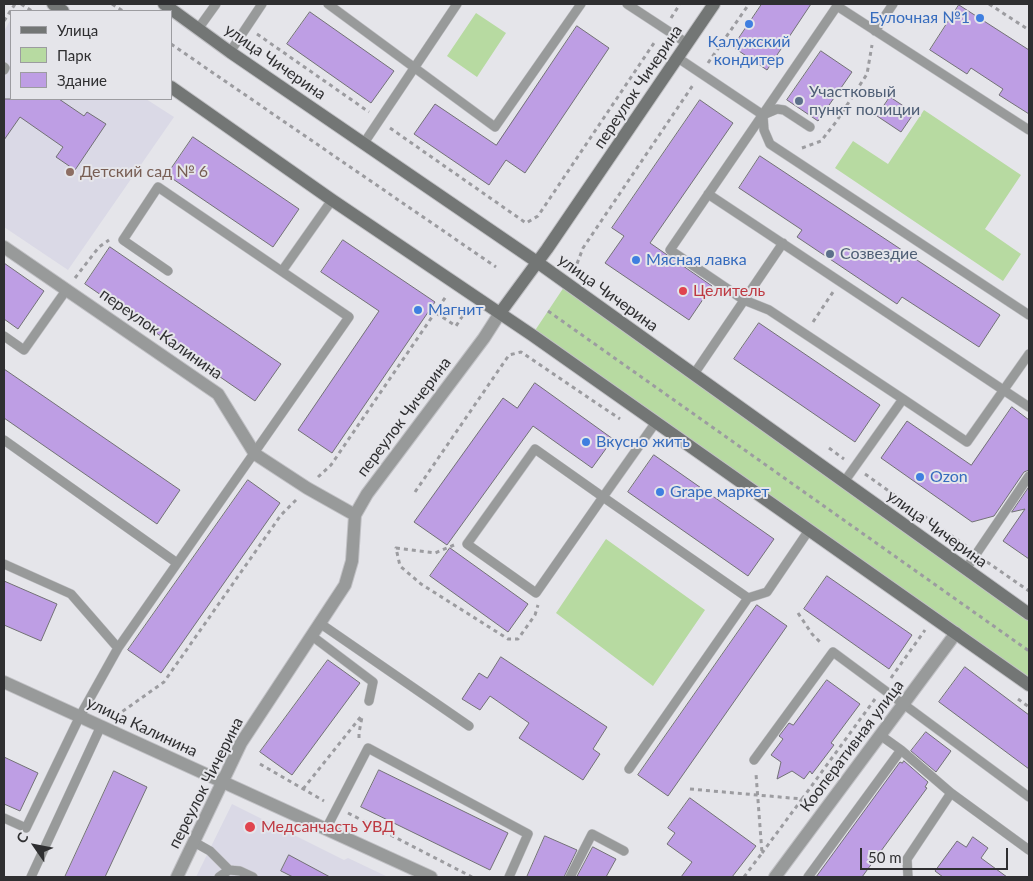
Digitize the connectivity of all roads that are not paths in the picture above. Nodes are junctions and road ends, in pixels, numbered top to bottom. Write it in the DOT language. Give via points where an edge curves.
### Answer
graph roads {
  1 [pos="164,4"];
  2 [pos="216,4"];
  3 [pos="262,4"];
  4 [pos="328,4"];
  5 [pos="457,4"];
  6 [pos="581,4"];
  7 [pos="627,4"];
  8 [pos="714,4"];
  9 [pos="892,4"];
  10 [pos="198,29"];
  11 [pos="875,31"];
  12 [pos="688,44"];
  13 [pos="230,52"];
  14 [pos="678,58"];
  15 [pos="415,69"];
  16 [pos="172,88"];
  17 [pos="763,115"];
  18 [pos="810,127"];
  19 [pos="1029,130"];
  20 [pos="364,143"];
  21 [pos="708,194"];
  22 [pos="332,200"];
  23 [pos="783,243"];
  24 [pos="4,246"];
  25 [pos="537,262"];
  26 [pos="168,271"];
  27 [pos="282,271"];
  28 [pos="67,289"];
  29 [pos="744,300"];
  30 [pos="500,313"];
  31 [pos="1029,315"];
  32 [pos="4,336"];
  33 [pos="1029,354"];
  34 [pos="694,374"];
  35 [pos="1004,390"];
  36 [pos="903,399"];
  37 [pos="1029,407"];
  38 [pos="656,422"];
  39 [pos="4,440"];
  40 [pos="255,454"];
  41 [pos="1029,477"];
  42 [pos="844,482"];
  43 [pos="603,496"];
  44 [pos="355,515"];
  45 [pos="809,530"];
  46 [pos="178,563"];
  47 [pos="4,564"];
  48 [pos="966,569"];
  49 [pos="748,598"];
  50 [pos="1029,614"];
  51 [pos="321,624"];
  52 [pos="956,633"];
  53 [pos="312,636"];
  54 [pos="118,648"];
  55 [pos="4,682"];
  56 [pos="1029,685"];
  57 [pos="369,701"];
  58 [pos="904,704"];
  59 [pos="80,716"];
  60 [pos="101,726"];
  61 [pos="469,726"];
  62 [pos="880,735"];
  63 [pos="901,750"];
  64 [pos="754,760"];
  65 [pos="629,769"];
  66 [pos="222,782"];
  67 [pos="951,793"];
  68 [pos="1029,797"];
  69 [pos="4,818"];
  70 [pos="326,829"];
  71 [pos="194,842"];
  72 [pos="1029,850"];
  73 [pos="624,851"];
  74 [pos="229,870"];
  75 [pos="31,877"];
  76 [pos="177,877"];
  77 [pos="219,877"];
  78 [pos="253,877"];
  79 [pos="431,877"];
  80 [pos="509,877"];
  81 [pos="570,877"];
  82 [pos="775,877"];
  83 [pos="808,877"];
  84 [pos="908,877"];
  1 -- 10 [label="street, улица Чичерина"];
  2 -- 10 [label="lane"];
  3 -- 13 [label="lane"];
  4 -- 15 [label="lane"];
  5 -- 15 [label="lane"];
  6 -- 15 [label="lane" via="495,128"];
  7 -- 12 [label="lane"];
  8 -- 12 [label="street, переулок Чичерина"];
  9 -- 11 [label="lane"];
  10 -- 13 [label="street, улица Чичерина"];
  11 -- 17 [label="lane" via="837,6"];
  11 -- 19 [label="lane"];
  12 -- 14 [label="street, переулок Чичерина"];
  13 -- 20 [label="street, улица Чичерина"];
  14 -- 17 [label="lane"];
  14 -- 25 [label="street, переулок Чичерина"];
  15 -- 20 [label="lane"];
  16 -- 22 [label="street"];
  17 -- 18 [label="lane" via="777,109 784,110"];
  17 -- 21 [label="lane"];
  17 -- 31 [label="lane" via="764,130 770,144"];
  20 -- 25 [label="street, улица Чичерина"];
  21 -- 23 [label="lane"];
  21 -- 29 [label="lane" via="670,250"];
  22 -- 27 [label="lane"];
  22 -- 30 [label="street"];
  23 -- 29 [label="lane"];
  23 -- 35 [label="lane"];
  24 -- 28 [label="street, переулок Калинина"];
  25 -- 30 [label="street, переулок Чичерина"];
  25 -- 34 [label="street, улица Чичерина"];
  26 -- 27 [label="lane" via="123,240 158,187"];
  27 -- 40 [label="lane" via="349,317"];
  28 -- 32 [label="lane" via="24,350"];
  28 -- 40 [label="street, переулок Калинина" via="218,394"];
  29 -- 34 [label="lane"];
  29 -- 36 [label="lane" via="769,310"];
  30 -- 38 [label="street"];
  30 -- 44 [label="street, переулок Чичерина"];
  33 -- 35 [label="lane"];
  34 -- 42 [label="street, улица Чичерина"];
  35 -- 36 [label="lane" via="967,442"];
  35 -- 37 [label="lane"];
  36 -- 42 [label="lane"];
  38 -- 43 [label="lane"];
  38 -- 45 [label="street"];
  39 -- 46 [label="lane"];
  40 -- 44 [label="street, переулок Калинина"];
  40 -- 46 [label="lane"];
  41 -- 48 [label="lane"];
  42 -- 48 [label="street, улица Чичерина"];
  43 -- 43 [label="lane" via="536,593 468,544 535,449"];
  43 -- 49 [label="lane"];
  44 -- 51 [label="street, переулок Чичерина" via="352,561 345,585"];
  45 -- 49 [label="lane" via="767,592"];
  45 -- 52 [label="street"];
  46 -- 54 [label="lane"];
  47 -- 54 [label="lane" via="71,594"];
  48 -- 50 [label="street, улица Чичерина"];
  49 -- 65 [label="lane"];
  51 -- 53 [label="street, переулок Чичерина"];
  51 -- 61 [label="lane"];
  52 -- 56 [label="street"];
  52 -- 58 [label="street, Кооперативная улица"];
  53 -- 57 [label="lane" via="373,682"];
  53 -- 66 [label="street, переулок Чичерина" via="241,743"];
  54 -- 59 [label="lane"];
  55 -- 59 [label="street, улица Калинина"];
  58 -- 62 [label="street, Кооперативная улица"];
  58 -- 64 [label="lane" via="833,652"];
  58 -- 68 [label="lane"];
  59 -- 60 [label="street, улица Калинина"];
  59 -- 69 [label="lane" via="26,828"];
  60 -- 66 [label="street, улица Калинина"];
  60 -- 75 [label="lane"];
  62 -- 63 [label="lane"];
  62 -- 82 [label="street, Кооперативная улица"];
  63 -- 67 [label="lane"];
  63 -- 83 [label="lane"];
  66 -- 70 [label="street, улица Калинина"];
  66 -- 71 [label="street, переулок Чичерина"];
  67 -- 72 [label="lane"];
  67 -- 84 [label="lane" via="907,859"];
  70 -- 79 [label="street, улица Калинина"];
  70 -- 80 [label="lane" via="368,748 528,834"];
  71 -- 74 [label="lane" via="210,851"];
  71 -- 76 [label="street, переулок Чичерина"];
  73 -- 81 [label="lane" via="592,834"];
  74 -- 77 [label="lane"];
  74 -- 78 [label="lane"];
}
